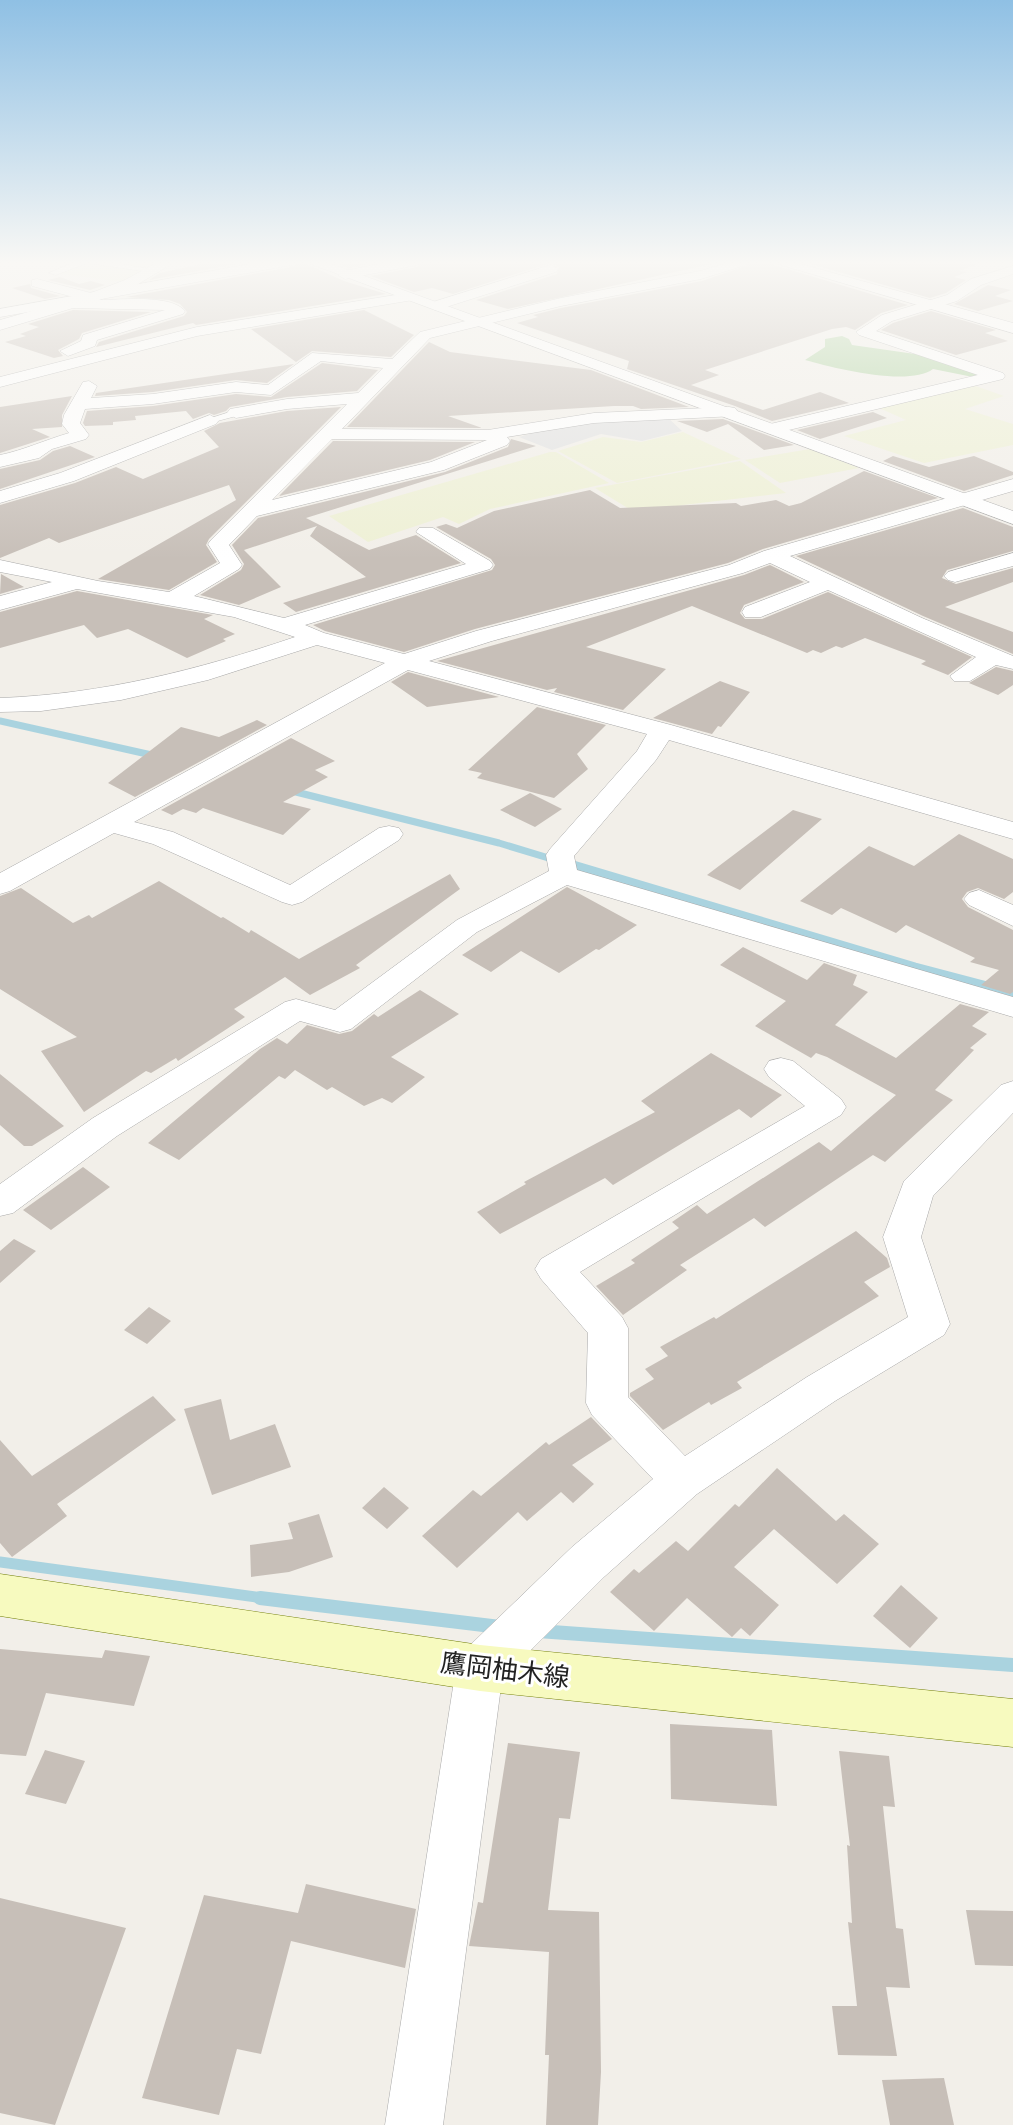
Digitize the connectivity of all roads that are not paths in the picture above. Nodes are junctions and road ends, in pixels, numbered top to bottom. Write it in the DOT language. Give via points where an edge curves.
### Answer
graph roads {
  1 [pos="41,360"];
  2 [pos="89,360"];
  3 [pos="101,360"];
  4 [pos="312,360"];
  5 [pos="357,360"];
  6 [pos="397,360"];
  7 [pos="586,360"];
  8 [pos="946,360"];
  9 [pos="393,364"];
  10 [pos="53,369"];
  11 [pos="1004,380"];
  12 [pos="0,382"];
  13 [pos="361,398"];
  14 [pos="81,404"];
  15 [pos="729,412"];
  16 [pos="236,414"];
  17 [pos="210,420"];
  18 [pos="534,427"];
  19 [pos="772,429"];
  20 [pos="327,434"];
  21 [pos="0,461"];
  22 [pos="1013,485"];
  23 [pos="0,497"];
  24 [pos="965,500"];
  25 [pos="252,511"];
  26 [pos="1013,518"];
  27 [pos="426,532"];
  28 [pos="771,555"];
  29 [pos="1013,559"];
  30 [pos="0,566"];
  31 [pos="955,576"];
  32 [pos="829,582"];
  33 [pos="76,583"];
  34 [pos="173,599"];
  35 [pos="0,603"];
  36 [pos="753,612"];
  37 [pos="914,623"];
  38 [pos="286,624"];
  39 [pos="893,633"];
  40 [pos="316,638"];
  41 [pos="406,661"];
  42 [pos="962,676"];
  43 [pos="0,705"];
  44 [pos="662,730"];
  45 [pos="110,824"];
  46 [pos="1013,831"];
  47 [pos="389,834"];
  48 [pos="562,867"];
  49 [pos="0,885"];
  50 [pos="979,899"];
  51 [pos="1013,917"];
  52 [pos="1013,1008"];
  53 [pos="781,1069"];
  54 [pos="1013,1093"];
  55 [pos="0,1203"];
  56 [pos="682,1480"];
  57 [pos="0,1595"];
  58 [pos="480,1668"];
  59 [pos="1013,1723"];
  60 [pos="414,2125"];
  1 -- 10 [label="street" via="27,365"];
  2 -- 10 [label="street"];
  3 -- 14 [label="street"];
  4 -- 14 [label="street" via="271,390 236,387"];
  5 -- 9 [label="street"];
  6 -- 9 [label="street"];
  7 -- 15 [label="street"];
  8 -- 11 [label="street"];
  9 -- 13 [label="street"];
  10 -- 12 [label="street"];
  11 -- 19 [label="street" via="970,382"];
  13 -- 16 [label="street"];
  13 -- 20 [label="street"];
  14 -- 21 [label="street" via="71,424 80,435 46,445 33,454"];
  15 -- 18 [label="street" via="594,418"];
  15 -- 19 [label="street"];
  16 -- 17 [label="lane"];
  17 -- 23 [label="street" via="67,477"];
  18 -- 20 [label="street" via="488,435"];
  18 -- 25 [label="street" via="437,466"];
  19 -- 24 [label="street"];
  20 -- 25 [label="street"];
  22 -- 24 [label="street"];
  24 -- 26 [label="street"];
  24 -- 28 [label="street"];
  25 -- 34 [label="street" via="218,544 232,565"];
  27 -- 38 [label="street" via="483,565"];
  28 -- 32 [label="street"];
  28 -- 41 [label="street" via="736,569 484,636"];
  29 -- 31 [label="street"];
  30 -- 33 [label="street" via="23,568"];
  32 -- 36 [label="street"];
  32 -- 37 [label="street"];
  33 -- 34 [label="street"];
  33 -- 35 [label="street"];
  34 -- 38 [label="street"];
  37 -- 39 [label="street"];
  37 -- 42 [label="street" via="1002,659"];
  38 -- 40 [label="street"];
  40 -- 41 [label="street"];
  40 -- 43 [label="street" via="190,679 72,701"];
  41 -- 44 [label="street"];
  41 -- 45 [label="street"];
  44 -- 46 [label="street"];
  44 -- 48 [label="street" via="647,756"];
  45 -- 47 [label="street" via="163,838 292,896"];
  45 -- 49 [label="street"];
  48 -- 52 [label="street"];
  48 -- 55 [label="street" via="467,926 340,1022 296,1009 105,1127"];
  50 -- 51 [label="street"];
  53 -- 56 [label="street" via="829,1107 554,1269 608,1328 607,1403"];
  54 -- 56 [label="street" via="918,1190 902,1237 930,1324 821,1389"];
  56 -- 58 [label="street" via="588,1562"];
  57 -- 58 [label="main road, 鷹岡柚木線"];
  58 -- 59 [label="main road, 鷹岡柚木線"];
  58 -- 60 [label="street"];
}
